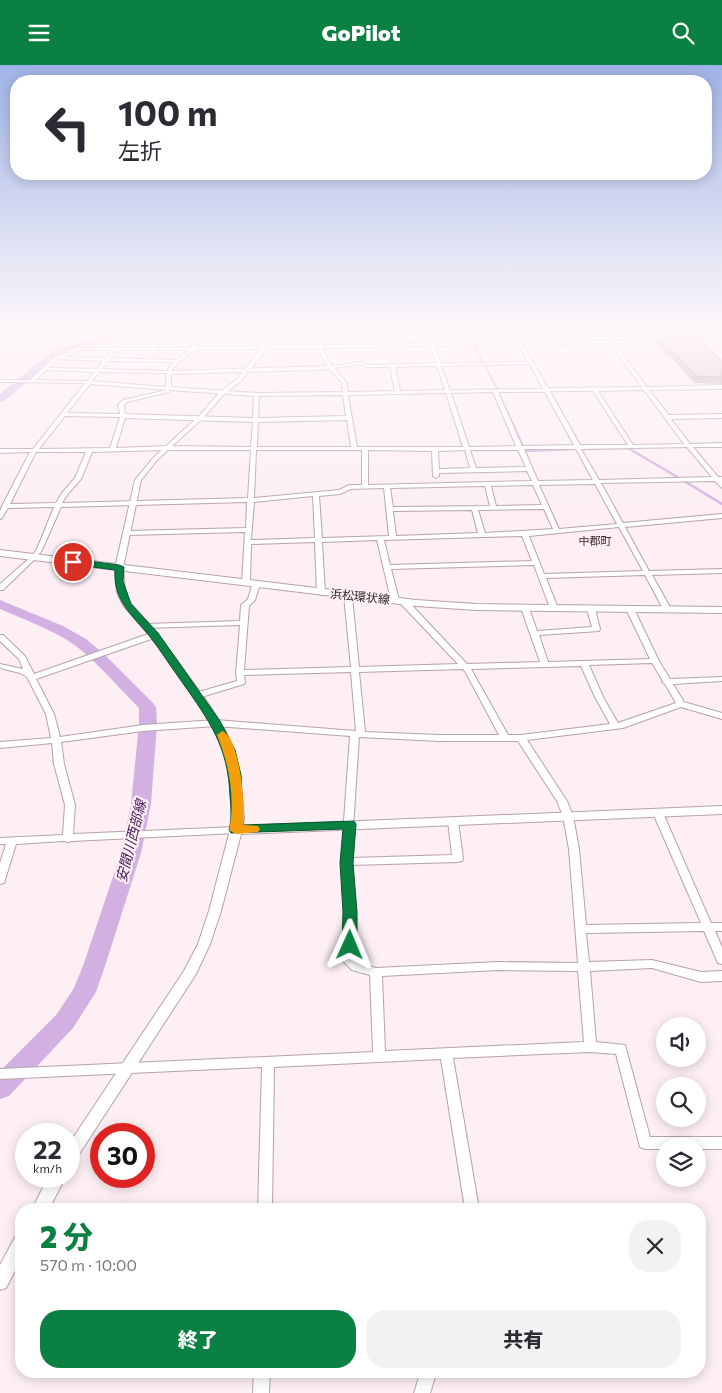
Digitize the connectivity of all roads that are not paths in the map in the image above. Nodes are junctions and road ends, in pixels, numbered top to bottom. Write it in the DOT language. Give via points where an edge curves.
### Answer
graph roads {
  1 [pos="82,390"];
  2 [pos="166,390"];
  3 [pos="183,390"];
  4 [pos="226,390"];
  5 [pos="345,390"];
  6 [pos="546,390"];
  7 [pos="595,390"];
  8 [pos="647,390"];
  9 [pos="495,391"];
  10 [pos="398,392"];
  11 [pos="448,392"];
  12 [pos="222,393"];
  13 [pos="346,393"];
  14 [pos="257,395"];
  15 [pos="63,414"];
  16 [pos="123,416"];
  17 [pos="722,416"];
  18 [pos="200,417"];
  19 [pos="668,417"];
  20 [pos="350,418"];
  21 [pos="256,420"];
  22 [pos="689,445"];
  23 [pos="722,445"];
  24 [pos="577,447"];
  25 [pos="632,447"];
  26 [pos="166,448"];
  27 [pos="365,448"];
  28 [pos="520,448"];
  29 [pos="112,449"];
  30 [pos="254,449"];
  31 [pos="354,449"];
  32 [pos="435,449"];
  33 [pos="467,449"];
  34 [pos="90,450"];
  35 [pos="3,451"];
  36 [pos="34,451"];
  37 [pos="0,456"];
  38 [pos="528,469"];
  39 [pos="474,470"];
  40 [pos="436,471"];
  41 [pos="719,479"];
  42 [pos="597,481"];
  43 [pos="534,483"];
  44 [pos="488,484"];
  45 [pos="436,485"];
  46 [pos="722,486"];
  47 [pos="365,487"];
  48 [pos="387,487"];
  49 [pos="316,494"];
  50 [pos="251,500"];
  51 [pos="132,503"];
  52 [pos="58,505"];
  53 [pos="5,506"];
  54 [pos="474,507"];
  55 [pos="492,507"];
  56 [pos="545,507"];
  57 [pos="390,509"];
  58 [pos="722,516"];
  59 [pos="0,517"];
  60 [pos="621,526"];
  61 [pos="249,531"];
  62 [pos="556,532"];
  63 [pos="127,533"];
  64 [pos="525,534"];
  65 [pos="482,536"];
  66 [pos="393,538"];
  67 [pos="380,539"];
  68 [pos="318,540"];
  69 [pos="248,542"];
  70 [pos="0,553"];
  71 [pos="34,557"];
  72 [pos="536,563"];
  73 [pos="119,567"];
  74 [pos="387,567"];
  75 [pos="722,571"];
  76 [pos="649,573"];
  77 [pos="541,576"];
  78 [pos="251,584"];
  79 [pos="0,587"];
  80 [pos="321,593"];
  81 [pos="348,597"];
  82 [pos="399,601"];
  83 [pos="526,608"];
  84 [pos="554,608"];
  85 [pos="590,609"];
  86 [pos="630,609"];
  87 [pos="668,609"];
  88 [pos="722,610"];
  89 [pos="242,623"];
  90 [pos="145,626"];
  91 [pos="534,633"];
  92 [pos="154,635"];
  93 [pos="0,637"];
  94 [pos="655,661"];
  95 [pos="584,663"];
  96 [pos="544,664"];
  97 [pos="0,666"];
  98 [pos="464,667"];
  99 [pos="355,670"];
  100 [pos="240,673"];
  101 [pos="33,677"];
  102 [pos="722,679"];
  103 [pos="666,683"];
  104 [pos="198,695"];
  105 [pos="681,704"];
  106 [pos="722,716"];
  107 [pos="216,723"];
  108 [pos="616,726"];
  109 [pos="159,727"];
  110 [pos="143,728"];
  111 [pos="358,734"];
  112 [pos="506,738"];
  113 [pos="521,738"];
  114 [pos="56,739"];
  115 [pos="0,745"];
  116 [pos="722,810"];
  117 [pos="658,813"];
  118 [pos="568,816"];
  119 [pos="453,821"];
  120 [pos="350,824"];
  121 [pos="236,830"];
  122 [pos="68,839"];
  123 [pos="12,840"];
  124 [pos="0,841"];
  125 [pos="347,862"];
  126 [pos="0,880"];
  127 [pos="722,927"];
  128 [pos="707,928"];
  129 [pos="581,929"];
  130 [pos="722,960"];
  131 [pos="582,967"];
  132 [pos="376,972"];
  133 [pos="722,976"];
  134 [pos="590,1047"];
  135 [pos="446,1055"];
  136 [pos="379,1057"];
  137 [pos="268,1063"];
  138 [pos="128,1068"];
  139 [pos="26,1072"];
  140 [pos="2,1074"];
  141 [pos="80,1140"];
  142 [pos="722,1143"];
  143 [pos="51,1188"];
  144 [pos="43,1203"];
  145 [pos="265,1203"];
  146 [pos="471,1203"];
  147 [pos="15,1254"];
  148 [pos="0,1282"];
  149 [pos="262,1378"];
  150 [pos="427,1378"];
  151 [pos="261,1393"];
  152 [pos="422,1393"];
  1 -- 15 [label="street"];
  2 -- 16 [label="street" via="125,401 121,405"];
  3 -- 12 [label="street"];
  4 -- 12 [label="street"];
  5 -- 13 [label="street"];
  6 -- 9 [label="street"];
  6 -- 24 [label="street"];
  7 -- 25 [label="street"];
  8 -- 19 [label="street"];
  9 -- 11 [label="street"];
  9 -- 28 [label="street"];
  10 -- 11 [label="street"];
  10 -- 13 [label="street"];
  11 -- 33 [label="street"];
  12 -- 14 [label="street"];
  12 -- 18 [label="street"];
  13 -- 14 [label="street"];
  13 -- 20 [label="street"];
  14 -- 21 [label="street"];
  15 -- 16 [label="street"];
  15 -- 36 [label="street"];
  16 -- 18 [label="street"];
  16 -- 29 [label="street"];
  17 -- 19 [label="street"];
  18 -- 21 [label="street"];
  18 -- 26 [label="street"];
  19 -- 22 [label="street"];
  20 -- 21 [label="street"];
  20 -- 31 [label="street"];
  21 -- 30 [label="street"];
  22 -- 23 [label="street"];
  22 -- 25 [label="street"];
  22 -- 41 [label="street"];
  24 -- 25 [label="street"];
  24 -- 28 [label="street"];
  24 -- 42 [label="street"];
  26 -- 29 [label="street"];
  26 -- 30 [label="street"];
  26 -- 51 [label="street" via="138,480"];
  27 -- 31 [label="street"];
  27 -- 32 [label="street"];
  27 -- 47 [label="street"];
  28 -- 33 [label="street"];
  28 -- 38 [label="street"];
  29 -- 34 [label="street"];
  30 -- 31 [label="street"];
  30 -- 50 [label="street"];
  32 -- 33 [label="street"];
  32 -- 40 [label="street"];
  33 -- 39 [label="street"];
  34 -- 36 [label="street"];
  34 -- 52 [label="street" via="78,479"];
  35 -- 36 [label="street"];
  35 -- 37 [label="street"];
  36 -- 53 [label="street"];
  38 -- 39 [label="street"];
  38 -- 43 [label="street"];
  39 -- 40 [label="street"];
  40 -- 45 [label="street"];
  41 -- 42 [label="street"];
  41 -- 46 [label="street"];
  42 -- 43 [label="street"];
  42 -- 60 [label="street"];
  43 -- 44 [label="street"];
  43 -- 56 [label="street"];
  44 -- 45 [label="street"];
  44 -- 55 [label="street"];
  45 -- 48 [label="street"];
  47 -- 48 [label="street"];
  47 -- 49 [label="street"];
  48 -- 57 [label="street"];
  49 -- 50 [label="street"];
  49 -- 68 [label="street"];
  50 -- 51 [label="street"];
  50 -- 61 [label="street"];
  51 -- 52 [label="street"];
  51 -- 63 [label="street"];
  52 -- 53 [label="street"];
  52 -- 71 [label="street"];
  53 -- 59 [label="street"];
  54 -- 55 [label="street"];
  54 -- 57 [label="street"];
  54 -- 65 [label="street"];
  55 -- 56 [label="street"];
  56 -- 62 [label="street"];
  57 -- 66 [label="street"];
  58 -- 60 [label="street"];
  60 -- 62 [label="street"];
  60 -- 76 [label="street"];
  61 -- 63 [label="street"];
  61 -- 69 [label="street"];
  62 -- 64 [label="street"];
  63 -- 73 [label="street"];
  64 -- 65 [label="street"];
  64 -- 72 [label="street"];
  65 -- 66 [label="street"];
  66 -- 67 [label="street"];
  67 -- 68 [label="street"];
  67 -- 74 [label="street"];
  68 -- 69 [label="street"];
  68 -- 80 [label="street"];
  69 -- 78 [label="street"];
  70 -- 71 [label="main road, 浜松環状線"];
  71 -- 73 [label="main road, 浜松環状線"];
  71 -- 79 [label="street"];
  72 -- 74 [label="street"];
  72 -- 77 [label="street"];
  73 -- 78 [label="main road, 浜松環状線"];
  73 -- 90 [label="street" via="121,592 127,605"];
  74 -- 82 [label="street"];
  75 -- 76 [label="street"];
  76 -- 77 [label="street"];
  76 -- 87 [label="street"];
  77 -- 84 [label="street"];
  78 -- 80 [label="main road, 浜松環状線"];
  78 -- 89 [label="street" via="251,600 245,605"];
  80 -- 81 [label="main road, 浜松環状線"];
  81 -- 82 [label="main road, 浜松環状線"];
  81 -- 99 [label="street"];
  82 -- 83 [label="main road, 浜松環状線"];
  82 -- 98 [label="street"];
  83 -- 84 [label="main road, 浜松環状線"];
  83 -- 91 [label="street"];
  84 -- 85 [label="main road, 浜松環状線"];
  85 -- 86 [label="main road, 浜松環状線"];
  85 -- 91 [label="street" via="596,629"];
  86 -- 87 [label="main road, 浜松環状線"];
  86 -- 94 [label="street"];
  87 -- 88 [label="main road, 浜松環状線"];
  89 -- 90 [label="street"];
  89 -- 100 [label="street"];
  90 -- 92 [label="street"];
  91 -- 96 [label="street"];
  92 -- 101 [label="street"];
  92 -- 104 [label="street"];
  93 -- 101 [label="street" via="22,658"];
  94 -- 95 [label="street"];
  94 -- 103 [label="street"];
  95 -- 96 [label="street"];
  95 -- 108 [label="street" via="598,697"];
  96 -- 98 [label="street"];
  97 -- 101 [label="street" via="23,671"];
  98 -- 99 [label="street"];
  98 -- 112 [label="street" via="470,672"];
  99 -- 100 [label="street"];
  99 -- 111 [label="street"];
  100 -- 104 [label="street" via="241,682"];
  101 -- 114 [label="street" via="50,714"];
  102 -- 103 [label="street"];
  103 -- 105 [label="street"];
  104 -- 107 [label="street"];
  105 -- 106 [label="street"];
  105 -- 108 [label="street"];
  107 -- 109 [label="street"];
  107 -- 111 [label="street"];
  107 -- 121 [label="street" via="229,750 235,775"];
  108 -- 113 [label="street"];
  109 -- 110 [label="street"];
  110 -- 114 [label="street"];
  111 -- 112 [label="street"];
  111 -- 120 [label="street"];
  112 -- 113 [label="street"];
  113 -- 118 [label="street" via="562,801"];
  114 -- 115 [label="street"];
  114 -- 122 [label="street" via="58,764 70,805"];
  116 -- 117 [label="street"];
  117 -- 118 [label="street"];
  117 -- 128 [label="street"];
  118 -- 119 [label="street"];
  118 -- 129 [label="street"];
  119 -- 120 [label="street"];
  119 -- 125 [label="street" via="458,858"];
  120 -- 121 [label="street"];
  120 -- 125 [label="street"];
  121 -- 122 [label="street"];
  121 -- 138 [label="street" via="204,944 189,974"];
  122 -- 123 [label="street"];
  123 -- 124 [label="street"];
  123 -- 126 [label="street"];
  125 -- 132 [label="street" via="349,961 356,967"];
  127 -- 128 [label="street"];
  128 -- 129 [label="street"];
  128 -- 130 [label="street"];
  129 -- 131 [label="street"];
  131 -- 132 [label="street" via="498,966"];
  131 -- 133 [label="street" via="652,964 701,977"];
  131 -- 134 [label="street"];
  132 -- 136 [label="street"];
  134 -- 135 [label="street"];
  134 -- 142 [label="street" via="620,1049 645,1143"];
  135 -- 136 [label="street"];
  135 -- 146 [label="street"];
  136 -- 137 [label="street"];
  137 -- 138 [label="street"];
  137 -- 145 [label="street"];
  138 -- 139 [label="street"];
  138 -- 141 [label="street"];
  139 -- 140 [label="street"];
  143 -- 144 [label="street"];
  147 -- 148 [label="street"];
  149 -- 151 [label="street"];
  150 -- 152 [label="street"];
}
